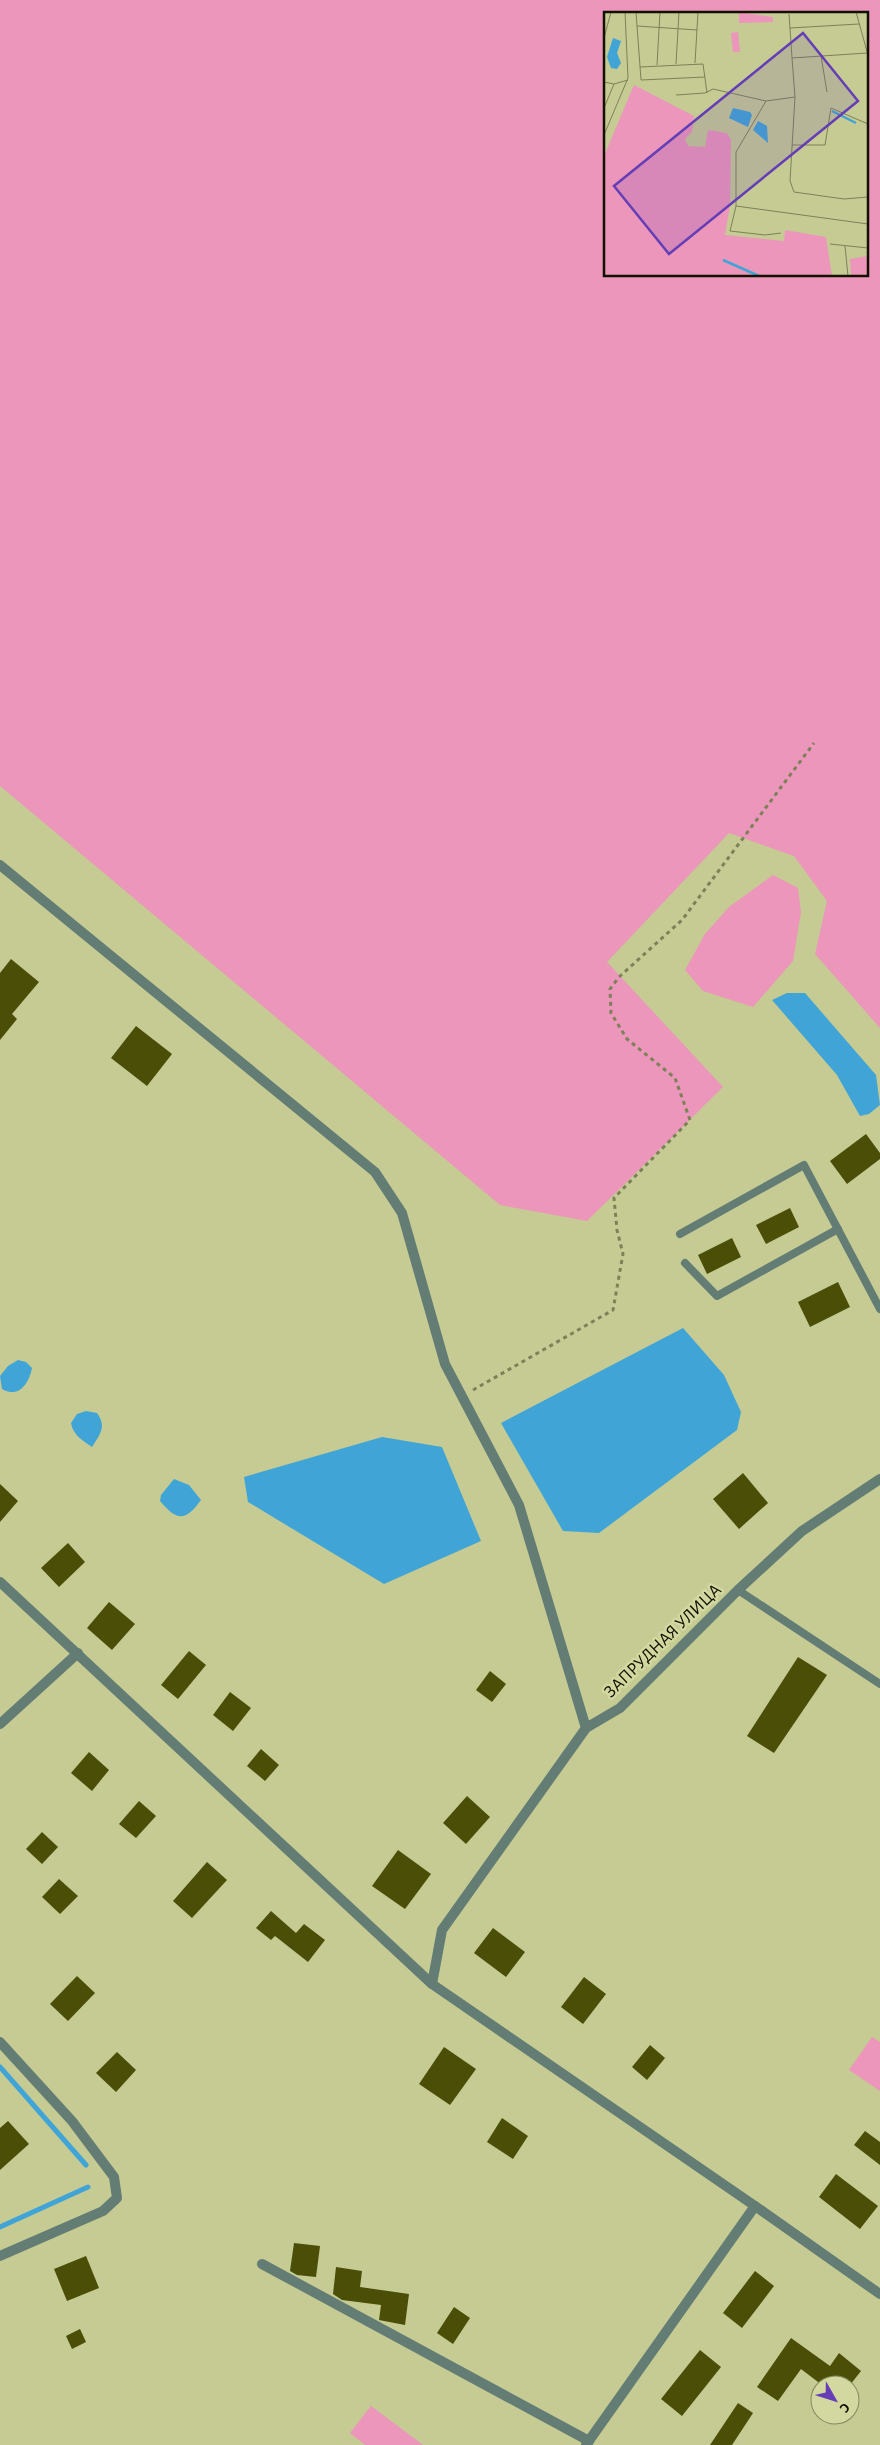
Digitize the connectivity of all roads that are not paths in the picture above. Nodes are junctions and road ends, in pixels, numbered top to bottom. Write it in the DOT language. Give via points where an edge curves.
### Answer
graph roads {
  1 [pos="0,865"];
  2 [pos="838,1229"];
  3 [pos="680,1234"];
  4 [pos="685,1263"];
  5 [pos="880,1309"];
  6 [pos="880,1479"];
  7 [pos="0,1582"];
  8 [pos="738,1590"];
  9 [pos="78,1653"];
  10 [pos="880,1684"];
  11 [pos="0,1724"];
  12 [pos="586,1728"];
  13 [pos="432,1984"];
  14 [pos="0,2042"];
  15 [pos="755,2206"];
  16 [pos="0,2256"];
  17 [pos="262,2264"];
  18 [pos="880,2294"];
  19 [pos="587,2443"];
  1 -- 12 [label="street" via="375,1172 402,1213 445,1364 519,1505"];
  2 -- 3 [label="lane" via="804,1165"];
  2 -- 4 [label="lane" via="717,1296"];
  2 -- 5 [label="lane"];
  6 -- 8 [label="street, ЗАПРУДНАЯ УЛИЦА" via="802,1531"];
  7 -- 9 [label="street"];
  8 -- 10 [label="lane"];
  8 -- 12 [label="street, ЗАПРУДНАЯ УЛИЦА" via="620,1708"];
  9 -- 11 [label="street"];
  9 -- 13 [label="street"];
  12 -- 13 [label="street, ЗАПРУДНАЯ УЛИЦА" via="442,1930"];
  13 -- 15 [label="street"];
  14 -- 16 [label="street" via="77,2128 114,2177 117,2198 103,2211"];
  15 -- 18 [label="street"];
  15 -- 19 [label="street"];
  17 -- 19 [label="street"];
}
